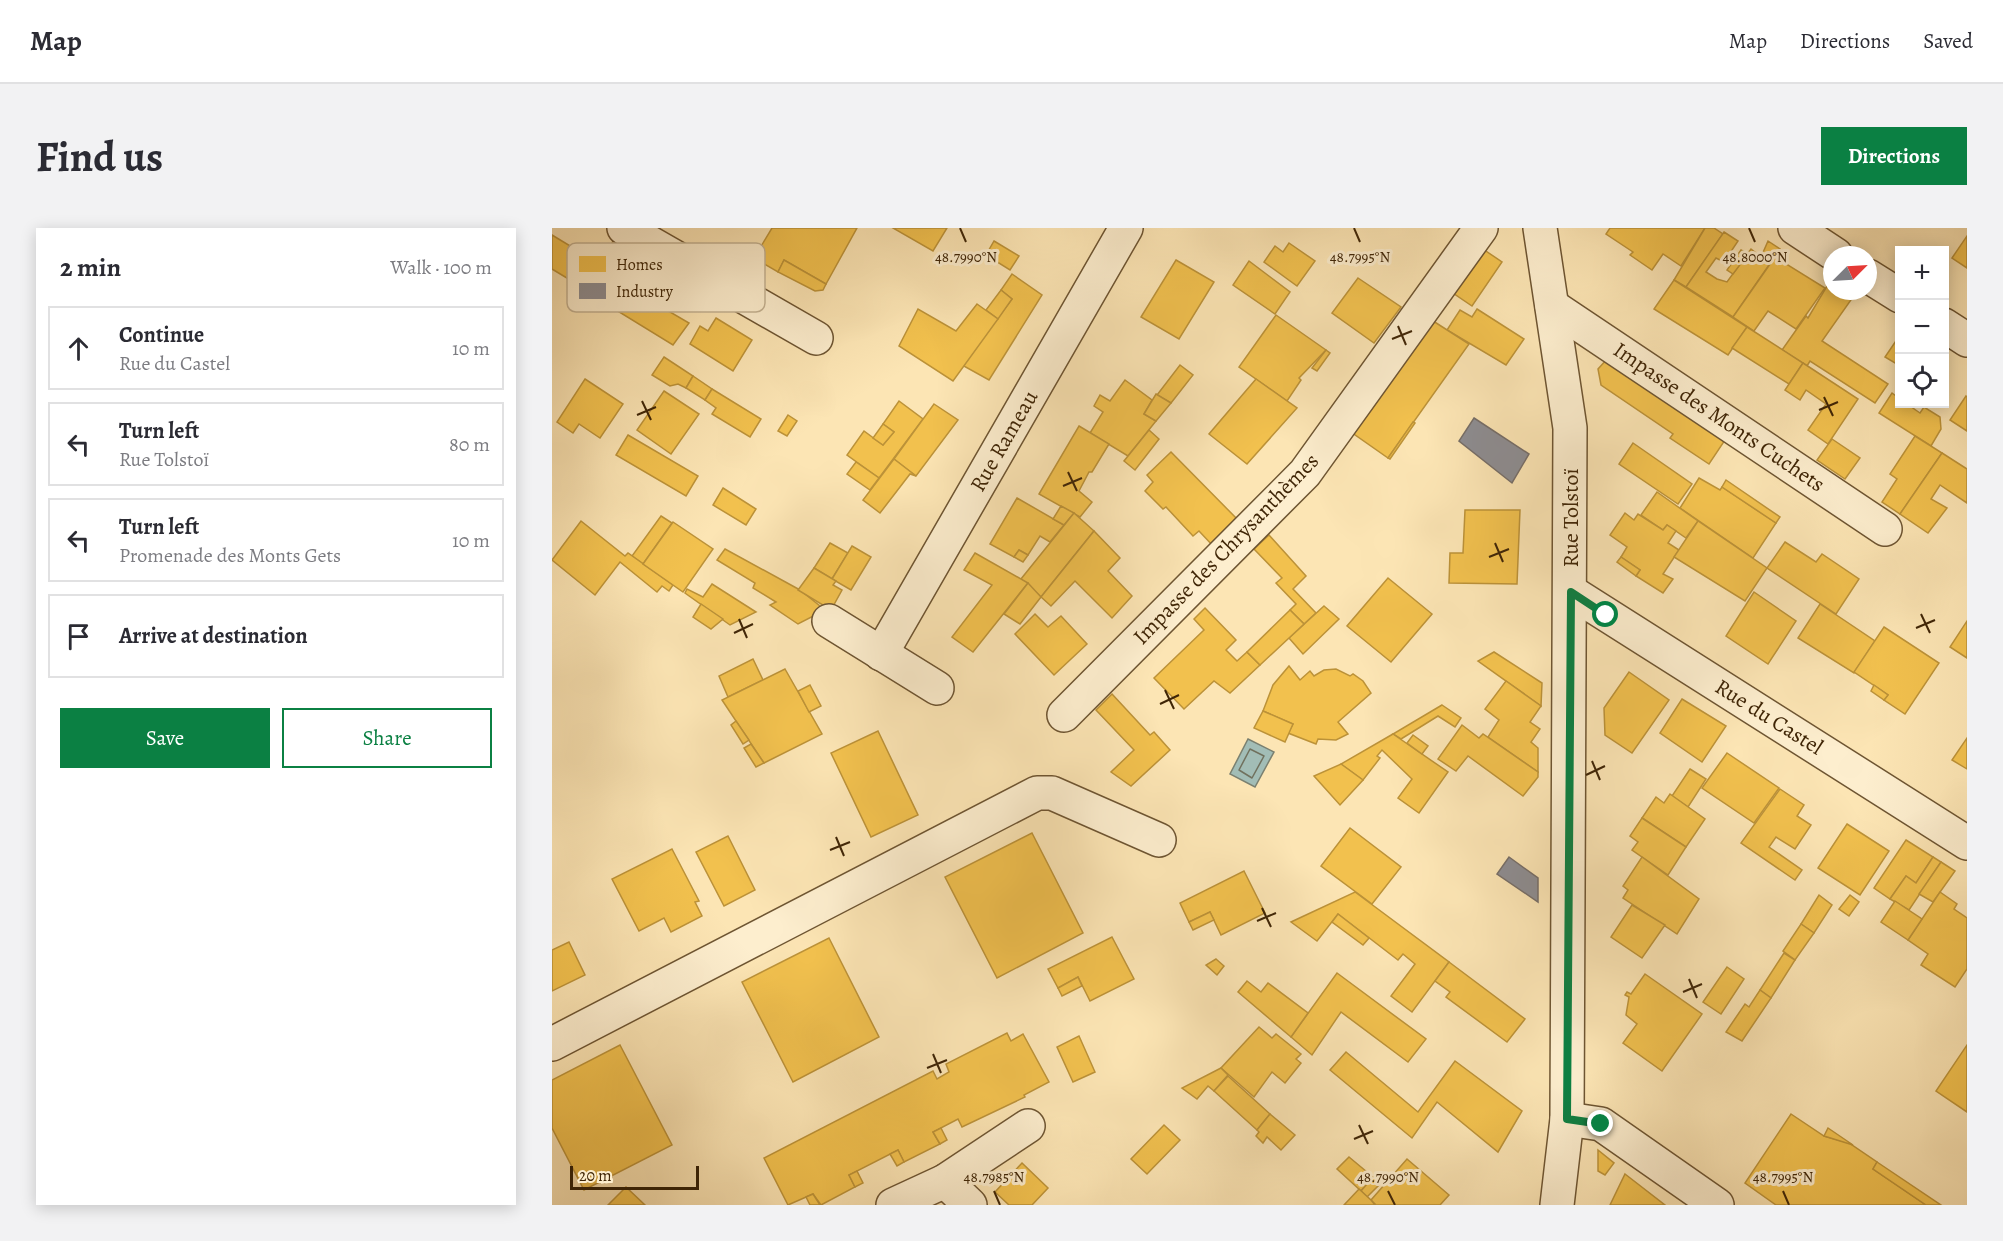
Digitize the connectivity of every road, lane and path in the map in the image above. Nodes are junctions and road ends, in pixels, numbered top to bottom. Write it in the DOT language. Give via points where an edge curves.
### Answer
graph roads {
  1 [pos="624,228"];
  2 [pos="1126,228"];
  3 [pos="1481,228"];
  4 [pos="1540,228"];
  5 [pos="1795,228"];
  6 [pos="650,243"];
  7 [pos="1823,246"];
  8 [pos="1877,282"];
  9 [pos="1895,293"];
  10 [pos="1552,306"];
  11 [pos="765,309"];
  12 [pos="1949,328"];
  13 [pos="816,338"];
  14 [pos="1967,340"];
  15 [pos="1886,529"];
  16 [pos="1571,592"];
  17 [pos="829,621"];
  18 [pos="881,654"];
  19 [pos="937,688"];
  20 [pos="1064,715"];
  21 [pos="1160,840"];
  22 [pos="1967,843"];
  23 [pos="552,1044"];
  24 [pos="1567,1119"];
  25 [pos="1028,1126"];
  26 [pos="945,1181"];
  27 [pos="893,1205"];
  28 [pos="970,1205"];
  29 [pos="1557,1205"];
  30 [pos="1717,1205"];
  1 -- 6 [label="street"];
  2 -- 18 [label="street, Rue Rameau"];
  3 -- 20 [label="street, Impasse des Chrysanthèmes" via="1305,473"];
  4 -- 10 [label="street, Rue Tolstoï"];
  5 -- 7 [label="street"];
  8 -- 9 [label="street"];
  10 -- 15 [label="street, Impasse des Monts Cuchets"];
  10 -- 16 [label="street, Rue Tolstoï" via="1570,428"];
  11 -- 13 [label="street"];
  12 -- 14 [label="street"];
  16 -- 22 [label="street, Rue du Castel"];
  16 -- 24 [label="street, Rue Tolstoï"];
  17 -- 18 [label="street"];
  18 -- 19 [label="street"];
  21 -- 23 [label="street" via="1052,793 1037,793"];
  24 -- 29 [label="street, Rue Tolstoï"];
  24 -- 30 [label="street" via="1601,1124"];
  25 -- 26 [label="street"];
  26 -- 27 [label="street"];
  26 -- 28 [label="street"];
}
